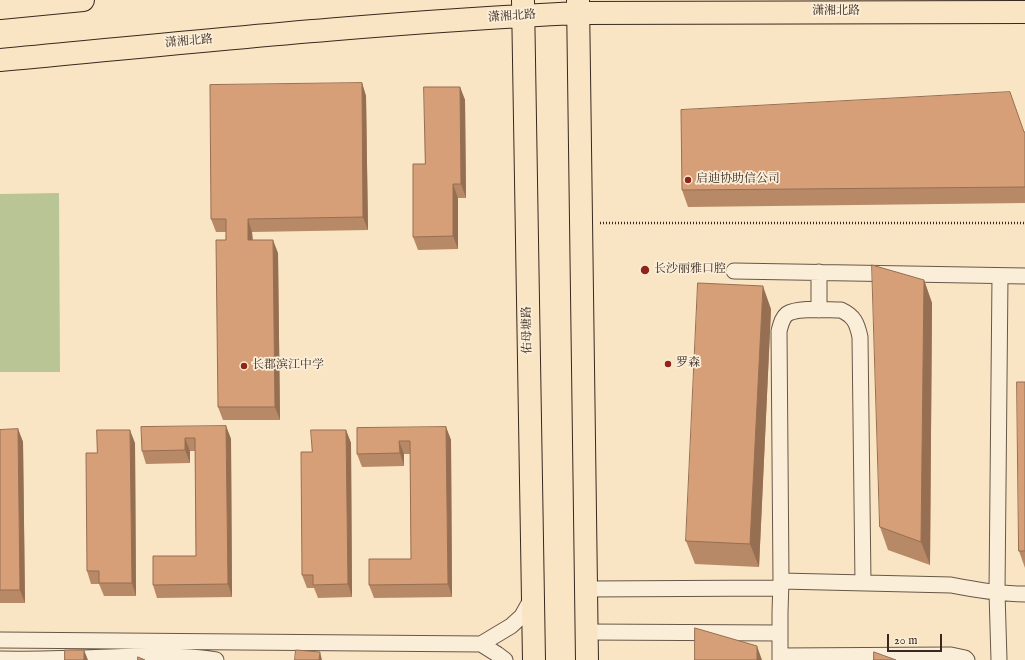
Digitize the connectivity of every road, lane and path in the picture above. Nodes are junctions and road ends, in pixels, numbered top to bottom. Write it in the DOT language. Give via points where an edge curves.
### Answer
graph roads {
  1 [pos="83,0"];
  2 [pos="578,7"];
  3 [pos="0,8"];
  4 [pos="523,8"];
  5 [pos="1025,12"];
  6 [pos="0,60"];
  7 [pos="1025,223"];
  8 [pos="581,224"];
  9 [pos="734,271"];
  10 [pos="819,272"];
  11 [pos="1000,276"];
  12 [pos="1025,276"];
  13 [pos="819,310"];
  14 [pos="863,583"];
  15 [pos="781,585"];
  16 [pos="586,589"];
  17 [pos="998,592"];
  18 [pos="1025,594"];
  19 [pos="533,598"];
  20 [pos="587,632"];
  21 [pos="780,633"];
  22 [pos="0,640"];
  23 [pos="481,644"];
  24 [pos="114,658"];
  25 [pos="780,658"];
  26 [pos="857,658"];
  27 [pos="2,660"];
  28 [pos="216,660"];
  29 [pos="505,660"];
  30 [pos="534,660"];
  31 [pos="587,660"];
  32 [pos="967,660"];
  33 [pos="999,660"];
  1 -- 3 [label="main road"];
  2 -- 4 [label="main road, 潇湘北路"];
  2 -- 5 [label="main road, 潇湘北路"];
  2 -- 8 [label="main road"];
  4 -- 6 [label="main road, 潇湘北路"];
  4 -- 19 [label="main road, 佑母塘路"];
  7 -- 8 [label="path"];
  8 -- 16 [label="main road"];
  9 -- 10 [label="street"];
  10 -- 11 [label="street"];
  10 -- 13 [label="street"];
  11 -- 12 [label="street"];
  11 -- 17 [label="street"];
  13 -- 14 [label="street" via="846,312 858,326 860,337"];
  13 -- 15 [label="street" via="799,310 788,314 782,320 779,331"];
  14 -- 15 [label="street"];
  14 -- 17 [label="street" via="951,586"];
  15 -- 16 [label="street"];
  15 -- 21 [label="street"];
  16 -- 20 [label="main road"];
  17 -- 18 [label="street"];
  17 -- 33 [label="street"];
  19 -- 23 [label="street" via="522,616 511,626"];
  19 -- 30 [label="main road, 佑母塘路"];
  20 -- 21 [label="street"];
  20 -- 31 [label="main road"];
  21 -- 25 [label="street"];
  22 -- 23 [label="street"];
  23 -- 29 [label="street"];
  24 -- 27 [label="street"];
  24 -- 28 [label="street" via="185,656"];
  25 -- 26 [label="street"];
  26 -- 32 [label="street" via="951,655"];
}
